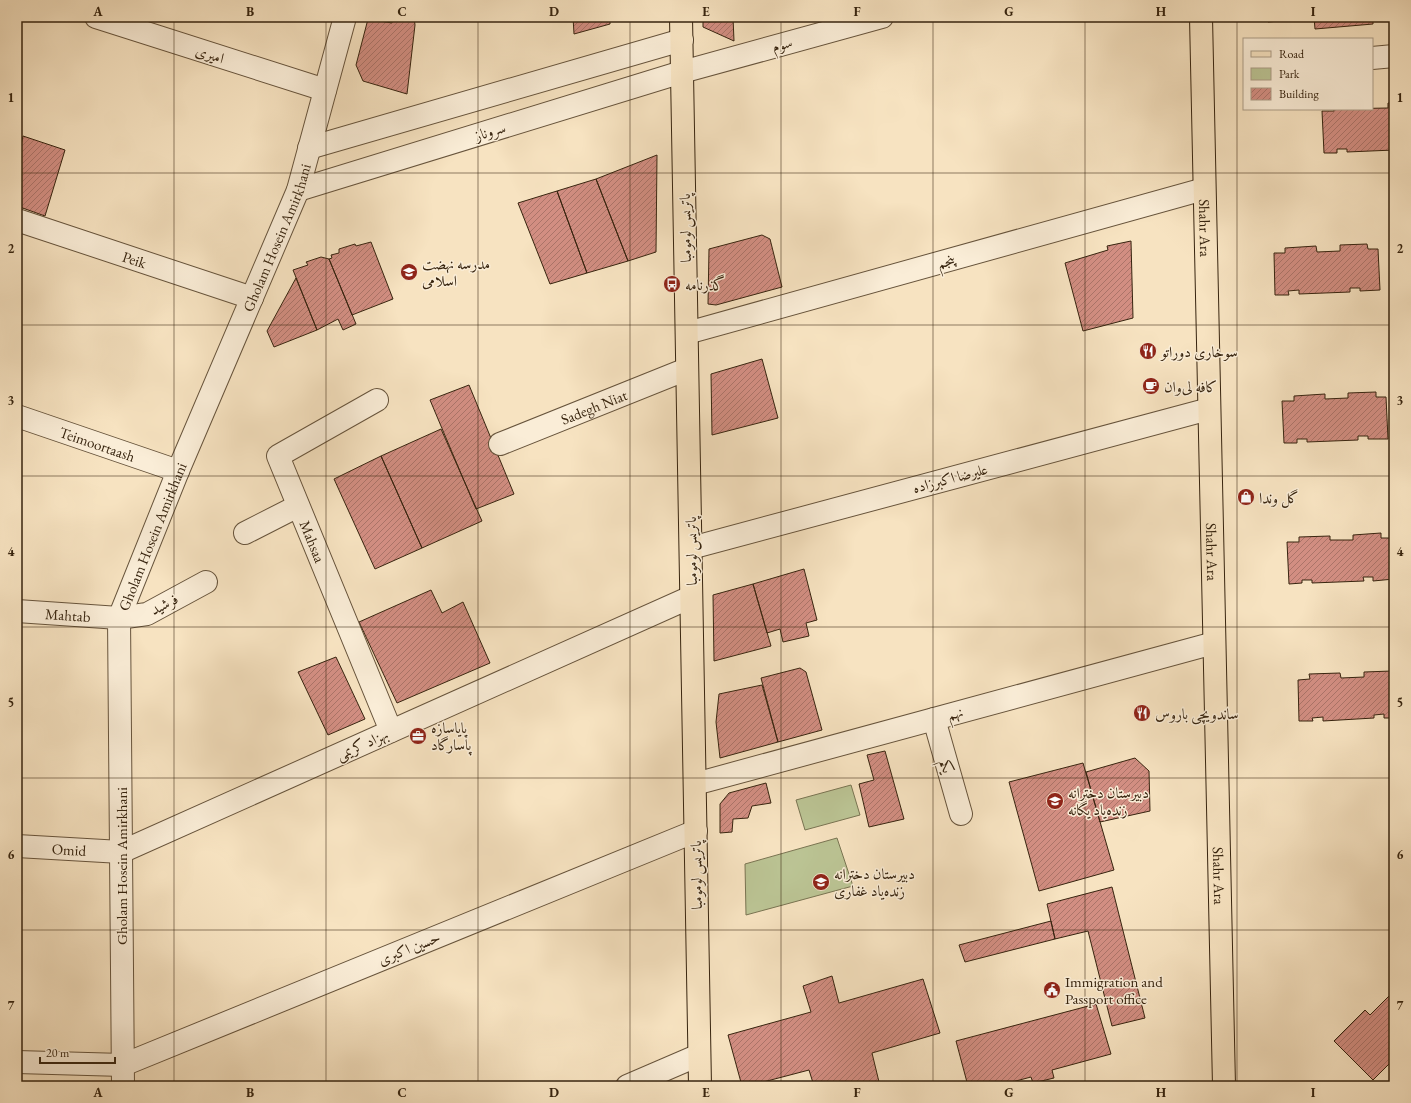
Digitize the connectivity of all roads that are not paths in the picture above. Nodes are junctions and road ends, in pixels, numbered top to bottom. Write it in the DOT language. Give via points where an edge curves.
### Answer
graph roads {
  1 [pos="96,17"];
  2 [pos="345,17"];
  3 [pos="681,17"];
  4 [pos="882,17"];
  5 [pos="1201,17"];
  6 [pos="682,40"];
  7 [pos="1394,56"];
  8 [pos="1373,58"];
  9 [pos="682,72"];
  10 [pos="325,90"];
  11 [pos="508,91"];
  12 [pos="481,99"];
  13 [pos="519,122"];
  14 [pos="490,131"];
  15 [pos="309,148"];
  16 [pos="1204,189"];
  17 [pos="298,190"];
  18 [pos="17,220"];
  19 [pos="252,298"];
  20 [pos="687,333"];
  21 [pos="688,369"];
  22 [pos="377,400"];
  23 [pos="1209,409"];
  24 [pos="17,416"];
  25 [pos="500,444"];
  26 [pos="178,472"];
  27 [pos="298,506"];
  28 [pos="245,533"];
  29 [pos="691,548"];
  30 [pos="206,582"];
  31 [pos="692,597"];
  32 [pos="17,611"];
  33 [pos="119,618"];
  34 [pos="1214,643"];
  35 [pos="934,719"];
  36 [pos="391,731"];
  37 [pos="695,784"];
  38 [pos="961,814"];
  39 [pos="696,831"];
  40 [pos="17,846"];
  41 [pos="121,852"];
  42 [pos="700,1055"];
  43 [pos="17,1062"];
  44 [pos="123,1076"];
  45 [pos="627,1086"];
  46 [pos="700,1086"];
  47 [pos="1224,1086"];
  1 -- 10 [label="street, امیری"];
  2 -- 10 [label="street, Gholam Hosein Amirkhani"];
  3 -- 6 [label="main road, پاتریس لومومبا"];
  4 -- 9 [label="street, سوم"];
  5 -- 16 [label="main road, Shahr Ara"];
  6 -- 9 [label="main road, پاتریس لومومبا"];
  6 -- 11 [label="street"];
  7 -- 8 [label="street"];
  9 -- 13 [label="street, سروناز"];
  9 -- 20 [label="main road, پاتریس لومومبا"];
  10 -- 15 [label="street, Gholam Hosein Amirkhani"];
  11 -- 12 [label="street"];
  11 -- 13 [label="street"];
  12 -- 14 [label="street"];
  12 -- 15 [label="street"];
  13 -- 14 [label="street, سروناز"];
  14 -- 17 [label="street, سروناز"];
  15 -- 17 [label="street, Gholam Hosein Amirkhani"];
  16 -- 20 [label="street, پنجم"];
  16 -- 23 [label="main road, Shahr Ara"];
  17 -- 19 [label="street, Gholam Hosein Amirkhani"];
  18 -- 19 [label="street, Peik"];
  19 -- 26 [label="street, Gholam Hosein Amirkhani"];
  20 -- 21 [label="main road, پاتریس لومومبا"];
  21 -- 25 [label="street, Sadegh Niat"];
  21 -- 29 [label="main road, پاتریس لومومبا"];
  22 -- 27 [label="street, Mahsaa" via="278,456"];
  23 -- 29 [label="street, علیرضا اکبرزاده"];
  23 -- 34 [label="main road, Shahr Ara"];
  24 -- 26 [label="street, Teimoortaash"];
  26 -- 33 [label="street, Gholam Hosein Amirkhani"];
  27 -- 28 [label="street"];
  27 -- 36 [label="street, Mahsaa"];
  29 -- 31 [label="main road, پاتریس لومومبا"];
  30 -- 33 [label="street, فرشید" via="147,614"];
  31 -- 36 [label="street, بهزاد کریمی"];
  31 -- 37 [label="main road, پاتریس لومومبا"];
  32 -- 33 [label="street, Mahtab"];
  33 -- 41 [label="street, Gholam Hosein Amirkhani"];
  34 -- 35 [label="street, نهم"];
  34 -- 47 [label="main road, Shahr Ara"];
  35 -- 37 [label="street, نهم"];
  35 -- 38 [label="street, یکم"];
  36 -- 41 [label="street, بهزاد کریمی"];
  37 -- 39 [label="main road, پاتریس لومومبا"];
  39 -- 42 [label="main road, پاتریس لومومبا"];
  39 -- 44 [label="street, حسین اکبری"];
  40 -- 41 [label="street, Omid"];
  41 -- 44 [label="street, Gholam Hosein Amirkhani"];
  42 -- 45 [label="street"];
  42 -- 46 [label="main road, پاتریس لومومبا"];
  43 -- 44 [label="street"];
}
